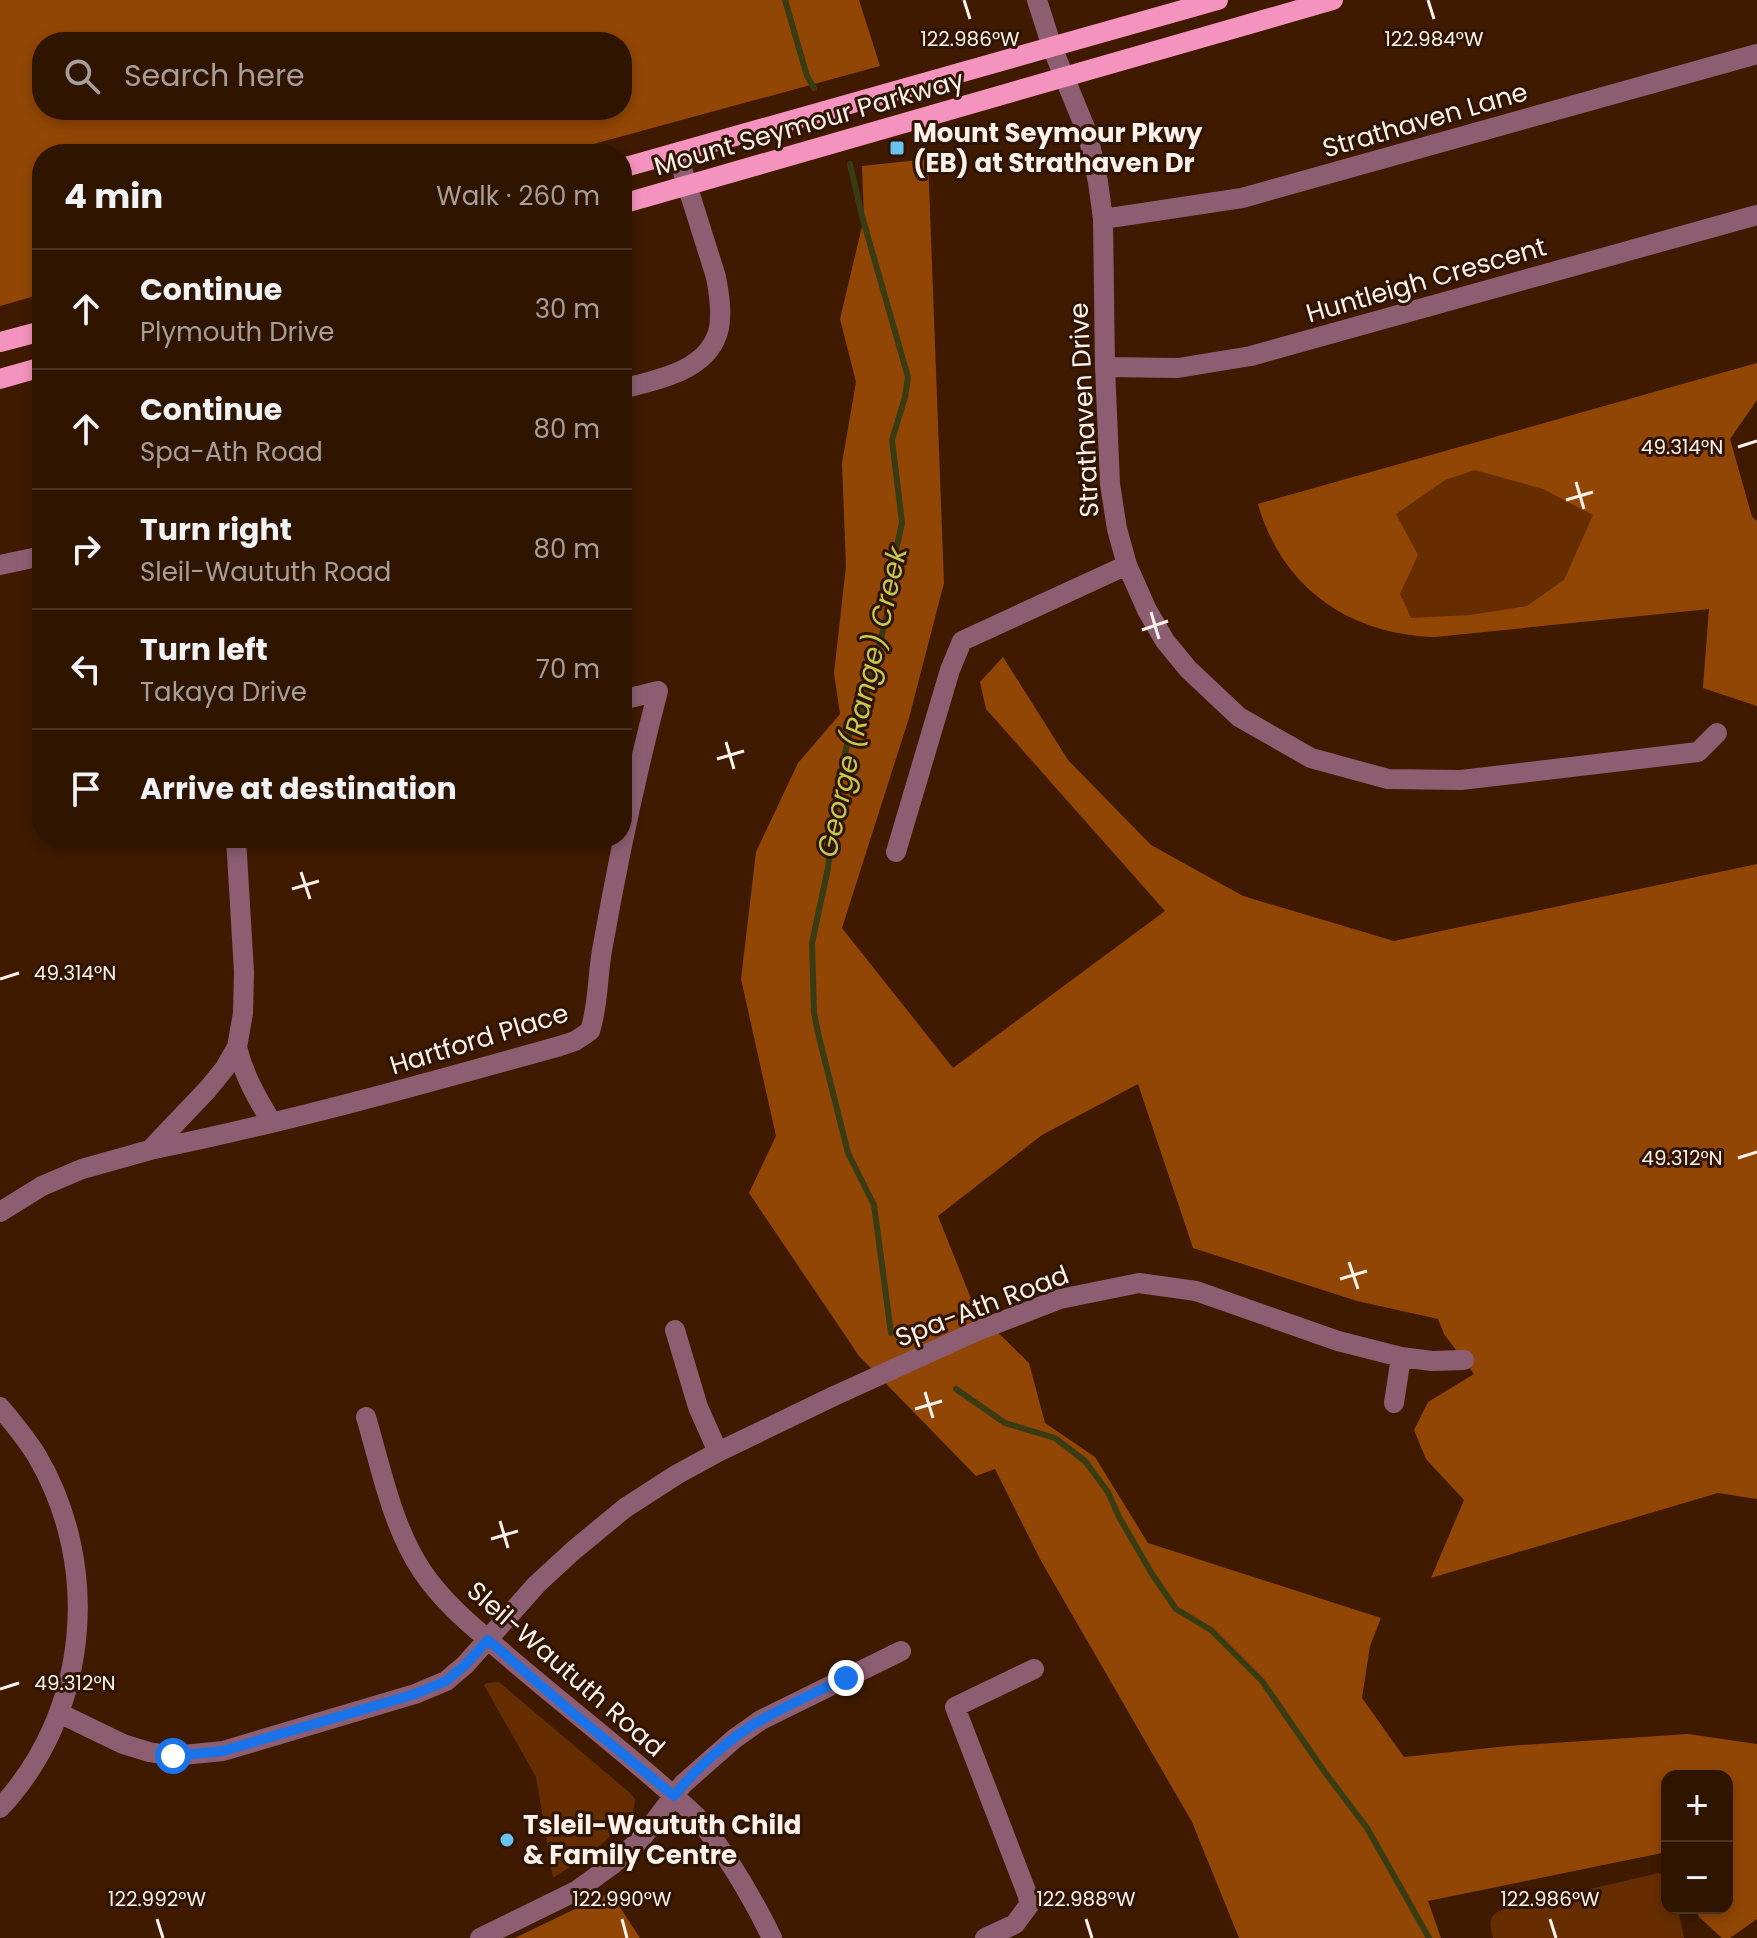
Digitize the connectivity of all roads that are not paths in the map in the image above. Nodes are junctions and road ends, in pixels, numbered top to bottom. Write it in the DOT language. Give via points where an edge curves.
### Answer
graph roads {
  1 [pos="1037,0"];
  2 [pos="1218,0"];
  3 [pos="1333,0"];
  4 [pos="1052,47"];
  5 [pos="1757,54"];
  6 [pos="1065,76"];
  7 [pos="677,153"];
  8 [pos="632,165"];
  9 [pos="687,186"];
  10 [pos="632,201"];
  11 [pos="1757,215"];
  12 [pos="1103,219"];
  13 [pos="32,334"];
  14 [pos="0,342"];
  15 [pos="1105,367"];
  16 [pos="32,370"];
  17 [pos="0,379"];
  18 [pos="632,386"];
  19 [pos="32,558"];
  20 [pos="0,565"];
  21 [pos="1127,565"];
  22 [pos="632,698"];
  23 [pos="1717,733"];
  24 [pos="632,797"];
  25 [pos="237,848"];
  26 [pos="622,848"];
  27 [pos="896,852"];
  28 [pos="237,1047"];
  29 [pos="272,1123"];
  30 [pos="150,1150"];
  31 [pos="0,1212"];
  32 [pos="675,1330"];
  33 [pos="1401,1357"];
  34 [pos="1464,1360"];
  35 [pos="1394,1403"];
  36 [pos="0,1407"];
  37 [pos="366,1417"];
  38 [pos="718,1452"];
  39 [pos="488,1640"];
  40 [pos="901,1651"];
  41 [pos="1034,1669"];
  42 [pos="59,1713"];
  43 [pos="674,1796"];
  44 [pos="0,1808"];
  45 [pos="480,1938"];
  46 [pos="772,1938"];
  47 [pos="985,1938"];
  1 -- 4 [label="street, Strathaven Drive"];
  2 -- 4 [label="main road, Mount Seymour Parkway"];
  3 -- 6 [label="main road, Mount Seymour Parkway"];
  4 -- 6 [label="street, Strathaven Drive"];
  4 -- 7 [label="main road, Mount Seymour Parkway"];
  5 -- 12 [label="street, Strathaven Lane" via="1242,198"];
  6 -- 9 [label="main road, Mount Seymour Parkway"];
  6 -- 12 [label="street, Strathaven Drive" via="1088,135"];
  7 -- 8 [label="main road, Mount Seymour Parkway"];
  7 -- 9 [label="street"];
  9 -- 10 [label="main road, Mount Seymour Parkway"];
  9 -- 18 [label="street" via="716,277 719,327 698,361"];
  11 -- 15 [label="street, Huntleigh Crescent" via="1251,356 1178,368"];
  12 -- 15 [label="street, Strathaven Drive"];
  13 -- 14 [label="main road"];
  15 -- 21 [label="street, Strathaven Drive" via="1110,484"];
  16 -- 17 [label="main road"];
  19 -- 20 [label="street"];
  21 -- 23 [label="street, Strathaven Drive" via="1165,641 1188,669 1239,717 1311,758 1388,779 1461,780 1698,752"];
  21 -- 27 [label="street" via="962,641"];
  22 -- 24 [label="street, Hartford Place" via="658,691"];
  25 -- 28 [label="street" via="244,972"];
  26 -- 29 [label="street, Hartford Place" via="590,1031 560,1046"];
  28 -- 29 [label="street" via="243,1070"];
  28 -- 30 [label="street" via="208,1089"];
  29 -- 30 [label="street, Hartford Place"];
  30 -- 31 [label="street, Hartford Place" via="82,1169"];
  32 -- 38 [label="street"];
  33 -- 34 [label="street, Spa-Ath Road"];
  33 -- 35 [label="street"];
  33 -- 38 [label="street, Spa-Ath Road" via="1338,1341 1196,1291 1139,1283 1060,1299 977,1331"];
  36 -- 42 [label="street" via="44,1470 73,1552 76,1642"];
  37 -- 39 [label="street, Sleil-Waututh Road" via="406,1542 450,1605"];
  38 -- 39 [label="street, Spa-Ath Road" via="625,1508 537,1584"];
  39 -- 42 [label="street, Spa-Ath Road" via="446,1681 415,1694 223,1751 173,1756 149,1752"];
  39 -- 43 [label="street, Sleil-Waututh Road"];
  40 -- 43 [label="street" via="761,1720"];
  41 -- 47 [label="street" via="955,1707 1028,1896 1029,1905 1015,1924"];
  42 -- 44 [label="street" via="17,1790"];
  43 -- 45 [label="street" via="641,1839 612,1865 576,1891"];
  43 -- 46 [label="street, Sleil-Waututh Road" via="711,1834"];
}
